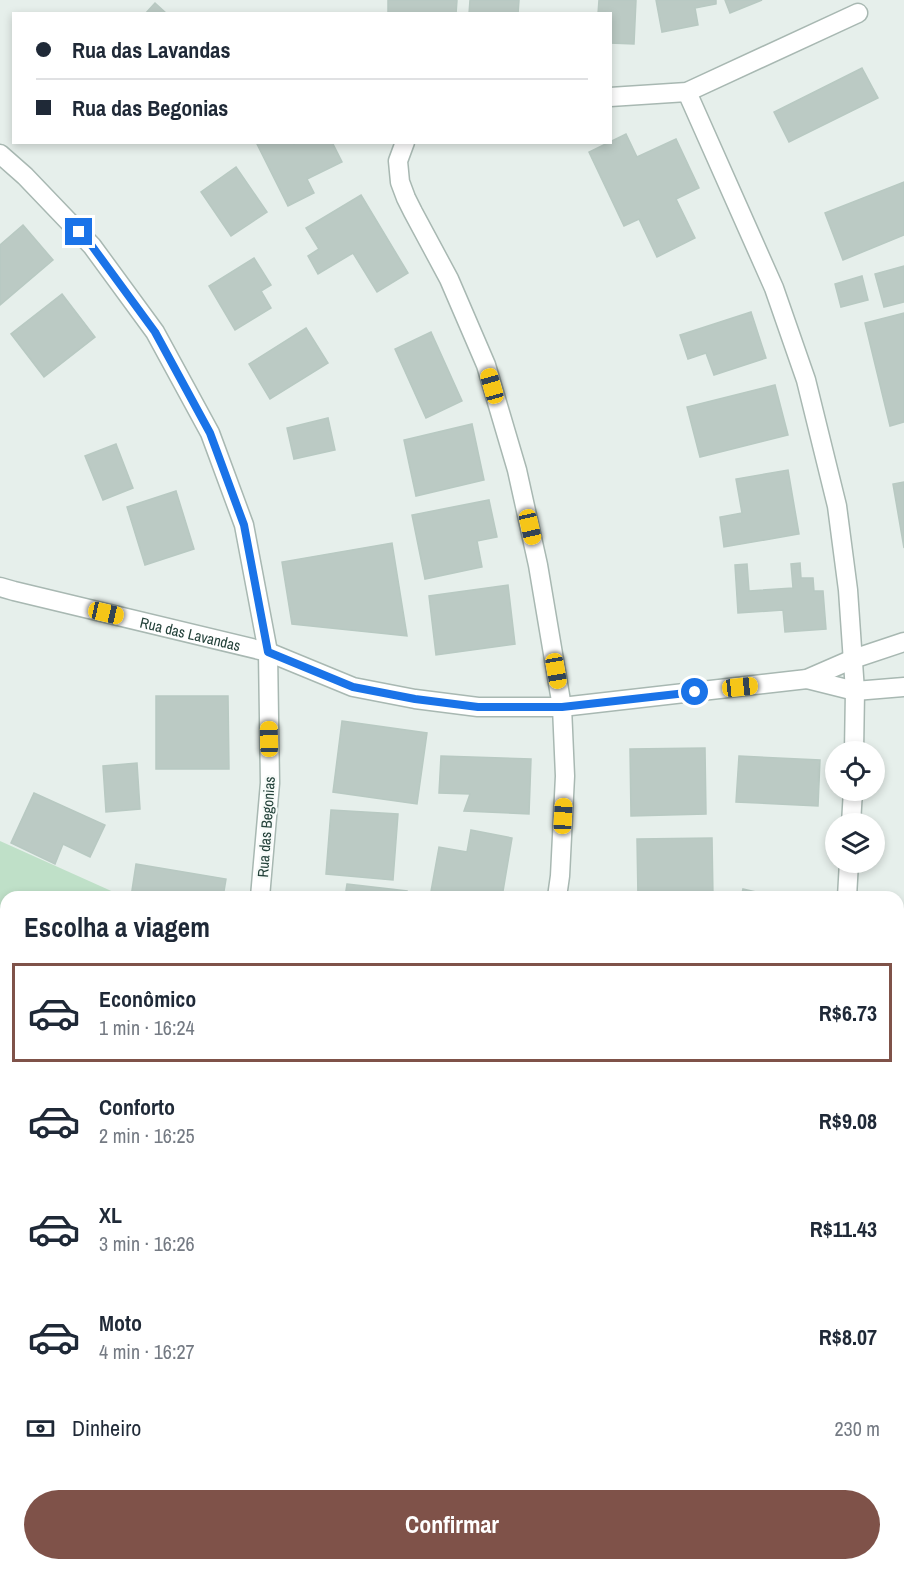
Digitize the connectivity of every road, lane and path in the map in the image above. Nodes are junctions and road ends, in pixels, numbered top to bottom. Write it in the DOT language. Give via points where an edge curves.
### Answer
graph roads {
  1 [pos="858,13"];
  2 [pos="687,92"];
  3 [pos="612,96"];
  4 [pos="404,144"];
  5 [pos="0,154"];
  6 [pos="0,587"];
  7 [pos="904,642"];
  8 [pos="268,652"];
  9 [pos="854,659"];
  10 [pos="807,679"];
  11 [pos="904,687"];
  12 [pos="855,691"];
  13 [pos="562,707"];
  14 [pos="854,741"];
  15 [pos="848,873"];
  16 [pos="261,891"];
  17 [pos="558,891"];
  18 [pos="847,891"];
  1 -- 2 [label="street"];
  2 -- 3 [label="street"];
  2 -- 9 [label="street" via="774,288 806,380 837,506"];
  4 -- 13 [label="street" via="398,161 400,182 449,279 486,365 517,470"];
  5 -- 8 [label="street, Rua das Begonias" via="92,246 155,332 210,433 244,525"];
  6 -- 8 [label="street, Rua das Lavandas"];
  7 -- 9 [label="street, Rua das Lavandas"];
  8 -- 13 [label="street, Rua das Lavandas" via="353,687 415,699 478,707"];
  8 -- 16 [label="street, Rua das Begonias" via="270,783"];
  9 -- 10 [label="street, Rua das Lavandas"];
  9 -- 12 [label="street"];
  10 -- 12 [label="street, Rua das Lavandas"];
  10 -- 13 [label="street, Rua das Lavandas"];
  11 -- 12 [label="street, Rua das Lavandas"];
  12 -- 14 [label="street"];
  13 -- 17 [label="street" via="565,776"];
  15 -- 18 [label="street"];
}
